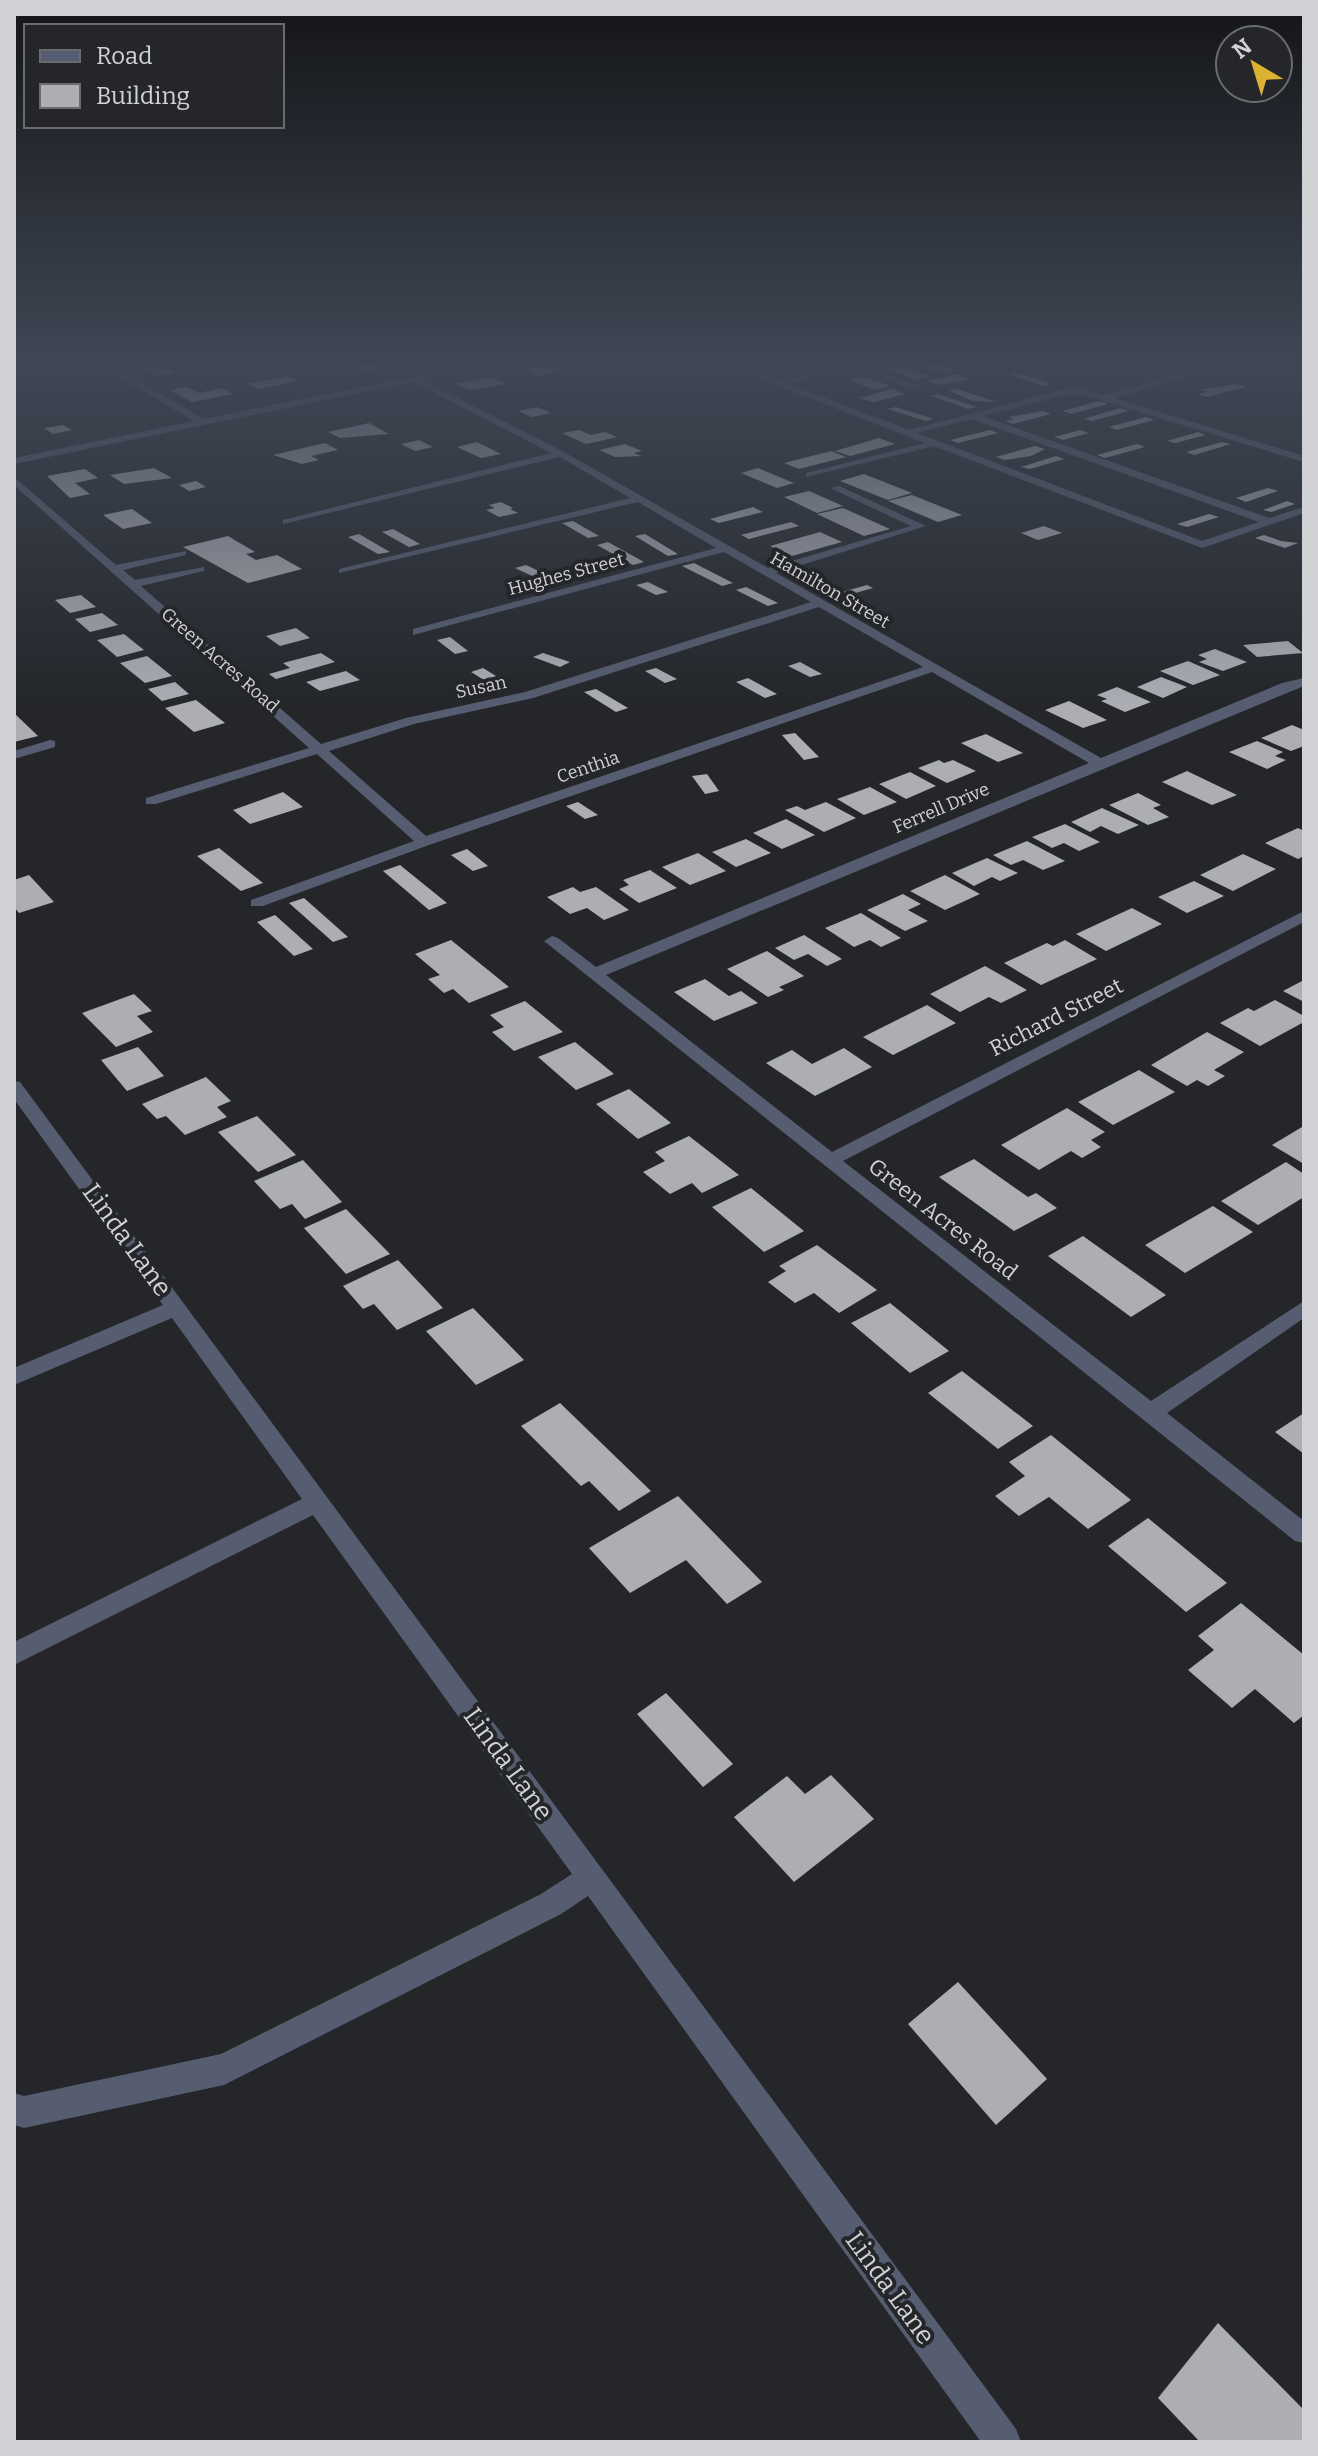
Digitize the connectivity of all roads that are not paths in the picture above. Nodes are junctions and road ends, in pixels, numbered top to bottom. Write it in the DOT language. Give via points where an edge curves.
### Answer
graph roads {
  1 [pos="464,478"];
  2 [pos="602,478"];
  3 [pos="1026,478"];
  4 [pos="1145,478"];
  5 [pos="14,480"];
  6 [pos="835,488"];
  7 [pos="639,499"];
  8 [pos="1304,510"];
  9 [pos="287,522"];
  10 [pos="1269,522"];
  11 [pos="723,549"];
  12 [pos="182,553"];
  13 [pos="116,568"];
  14 [pos="200,569"];
  15 [pos="343,571"];
  16 [pos="764,573"];
  17 [pos="134,584"];
  18 [pos="817,604"];
  19 [pos="417,632"];
  20 [pos="933,668"];
  21 [pos="1304,682"];
  22 [pos="50,744"];
  23 [pos="321,748"];
  24 [pos="14,755"];
  25 [pos="1101,764"];
  26 [pos="151,801"];
  27 [pos="424,842"];
  28 [pos="257,903"];
  29 [pos="1304,916"];
  30 [pos="552,941"];
  31 [pos="594,974"];
  32 [pos="14,1086"];
  33 [pos="830,1160"];
  34 [pos="176,1308"];
  35 [pos="1304,1308"];
  36 [pos="14,1377"];
  37 [pos="1151,1413"];
  38 [pos="317,1502"];
  39 [pos="1304,1534"];
  40 [pos="14,1654"];
  41 [pos="591,1878"];
  42 [pos="14,2109"];
  43 [pos="1003,2442"];
  1 -- 9 [label="street"];
  2 -- 7 [label="street, Hamilton Street"];
  3 -- 10 [label="street" via="1202,545"];
  4 -- 10 [label="street"];
  5 -- 13 [label="street, Green Acres Road"];
  6 -- 16 [label="street" via="921,526"];
  7 -- 11 [label="street, Hamilton Street"];
  7 -- 15 [label="street"];
  8 -- 10 [label="street"];
  11 -- 16 [label="street, Hamilton Street"];
  11 -- 19 [label="street, Hughes Street"];
  12 -- 13 [label="street"];
  13 -- 17 [label="street, Green Acres Road"];
  14 -- 17 [label="street"];
  16 -- 18 [label="street, Hamilton Street"];
  17 -- 23 [label="street, Green Acres Road"];
  18 -- 20 [label="street, Hamilton Street"];
  18 -- 23 [label="street, Susan" via="528,695"];
  20 -- 25 [label="street, Hamilton Street"];
  20 -- 27 [label="street, Centhia"];
  21 -- 25 [label="street, Ferrell Drive"];
  22 -- 24 [label="street"];
  23 -- 26 [label="street, Susan"];
  23 -- 27 [label="street, Green Acres Road"];
  25 -- 31 [label="street, Ferrell Drive"];
  27 -- 28 [label="street, Centhia"];
  29 -- 33 [label="street, Richard Street"];
  30 -- 31 [label="street, Green Acres Road"];
  31 -- 33 [label="street, Green Acres Road"];
  32 -- 34 [label="street, Linda Lane"];
  33 -- 37 [label="street, Green Acres Road"];
  34 -- 36 [label="street"];
  34 -- 38 [label="street, Linda Lane"];
  35 -- 37 [label="street"];
  37 -- 39 [label="street, Green Acres Road"];
  38 -- 40 [label="street"];
  38 -- 41 [label="street, Linda Lane"];
  41 -- 42 [label="street" via="551,1904 224,2069 24,2112"];
  41 -- 43 [label="street, Linda Lane"];
}
